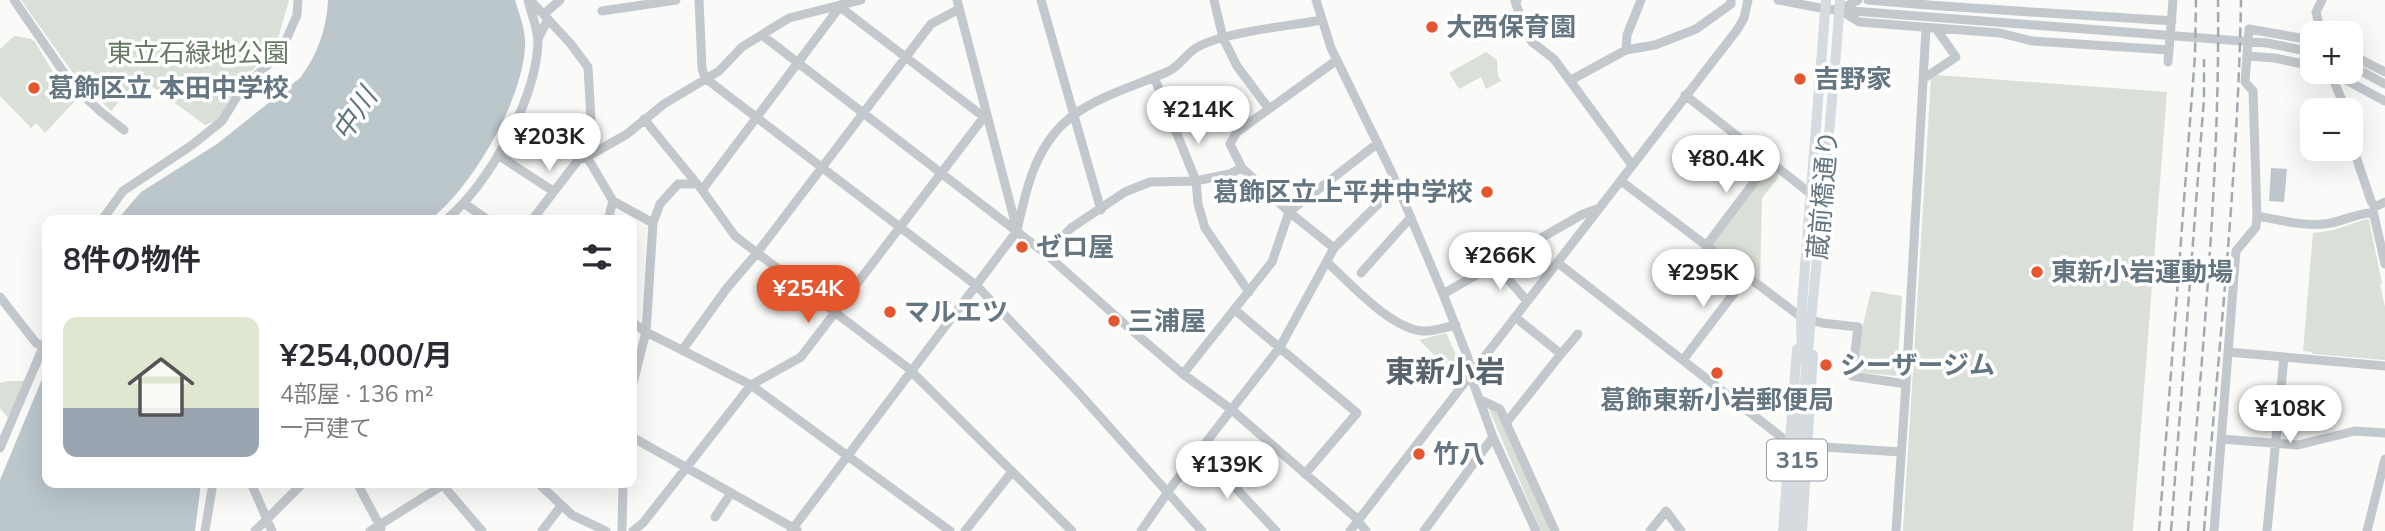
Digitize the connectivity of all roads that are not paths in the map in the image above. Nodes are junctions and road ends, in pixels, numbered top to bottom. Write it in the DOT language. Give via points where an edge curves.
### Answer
graph roads {
  1 [pos="14,0"];
  2 [pos="298,0"];
  3 [pos="529,0"];
  4 [pos="560,0"];
  5 [pos="602,0"];
  6 [pos="676,0"];
  7 [pos="699,0"];
  8 [pos="861,0"];
  9 [pos="1041,0"];
  10 [pos="1214,0"];
  11 [pos="1316,0"];
  12 [pos="1517,0"];
  13 [pos="1641,0"];
  14 [pos="1731,0"];
  15 [pos="1748,0"];
  16 [pos="1778,0"];
  17 [pos="1858,0"];
  18 [pos="1868,0"];
  19 [pos="2173,0"];
  20 [pos="2322,0"];
  21 [pos="1975,3"];
  22 [pos="842,4"];
  23 [pos="958,4"];
  24 [pos="1826,5"];
  25 [pos="1840,5"];
  26 [pos="2003,10"];
  27 [pos="546,17"];
  28 [pos="1322,20"];
  29 [pos="2172,21"];
  30 [pos="2318,21"];
  31 [pos="1926,28"];
  32 [pos="1937,30"];
  33 [pos="2000,33"];
  34 [pos="762,35"];
  35 [pos="1223,38"];
  36 [pos="2300,38"];
  37 [pos="538,39"];
  38 [pos="1626,50"];
  39 [pos="2169,50"];
  40 [pos="2300,50"];
  41 [pos="2247,56"];
  42 [pos="905,58"];
  43 [pos="1337,60"];
  44 [pos="2363,61"];
  45 [pos="798,62"];
  46 [pos="2168,62"];
  47 [pos="2300,63"];
  48 [pos="2363,72"];
  49 [pos="2385,72"];
  50 [pos="1154,77"];
  51 [pos="705,78"];
  52 [pos="1923,79"];
  53 [pos="1571,80"];
  54 [pos="2353,84"];
  55 [pos="2385,84"];
  56 [pos="1685,95"];
  57 [pos="2385,101"];
  58 [pos="1269,109"];
  59 [pos="864,112"];
  60 [pos="1074,114"];
  61 [pos="986,116"];
  62 [pos="756,118"];
  63 [pos="644,119"];
  64 [pos="124,130"];
  65 [pos="1378,143"];
  66 [pos="498,155"];
  67 [pos="587,157"];
  68 [pos="1770,161"];
  69 [pos="2357,161"];
  70 [pos="1632,165"];
  71 [pos="821,167"];
  72 [pos="1242,168"];
  73 [pos="943,172"];
  74 [pos="1196,181"];
  75 [pos="1621,181"];
  76 [pos="1397,185"];
  77 [pos="699,187"];
  78 [pos="553,191"];
  79 [pos="1811,194"];
  80 [pos="613,201"];
  81 [pos="2385,202"];
  82 [pos="465,204"];
  83 [pos="1599,209"];
  84 [pos="1101,210"];
  85 [pos="2374,210"];
  86 [pos="1289,212"];
  87 [pos="106,215"];
  88 [pos="452,215"];
  89 [pos="481,215"];
  90 [pos="535,215"];
  91 [pos="609,215"];
  92 [pos="2257,216"];
  93 [pos="1411,218"];
  94 [pos="653,223"];
  95 [pos="901,228"];
  96 [pos="1017,232"];
  97 [pos="1706,246"];
  98 [pos="1335,248"];
  99 [pos="757,253"];
  100 [pos="1046,254"];
  101 [pos="1328,263"];
  102 [pos="1558,263"];
  103 [pos="2385,264"];
  104 [pos="1496,265"];
  105 [pos="1361,273"];
  106 [pos="1747,276"];
  107 [pos="977,286"];
  108 [pos="1249,292"];
  109 [pos="1443,294"];
  110 [pos="0,297"];
  111 [pos="1527,301"];
  112 [pos="1235,310"];
  113 [pos="836,313"];
  114 [pos="1515,317"];
  115 [pos="1801,317"];
  116 [pos="1813,320"];
  117 [pos="1456,325"];
  118 [pos="637,326"];
  119 [pos="646,332"];
  120 [pos="1578,334"];
  121 [pos="42,342"];
  122 [pos="1280,347"];
  123 [pos="42,349"];
  124 [pos="683,349"];
  125 [pos="2228,352"];
  126 [pos="1561,354"];
  127 [pos="2284,357"];
  128 [pos="1683,360"];
  129 [pos="2385,366"];
  130 [pos="637,367"];
  131 [pos="912,372"];
  132 [pos="1183,374"];
  133 [pos="1471,374"];
  134 [pos="1906,384"];
  135 [pos="751,385"];
  136 [pos="1802,390"];
  137 [pos="1479,399"];
  138 [pos="1232,410"];
  139 [pos="1506,423"];
  140 [pos="2385,433"];
  141 [pos="1493,437"];
  142 [pos="2221,439"];
  143 [pos="637,441"];
  144 [pos="1789,443"];
  145 [pos="2276,443"];
  146 [pos="1809,446"];
  147 [pos="0,448"];
  148 [pos="1200,450"];
  149 [pos="1901,452"];
  150 [pos="847,457"];
  151 [pos="2385,459"];
  152 [pos="686,468"];
  153 [pos="1011,473"];
  154 [pos="1305,474"];
  155 [pos="2384,477"];
  156 [pos="213,488"];
  157 [pos="253,488"];
  158 [pos="298,488"];
  159 [pos="360,488"];
  160 [pos="437,488"];
  161 [pos="446,488"];
  162 [pos="543,488"];
  163 [pos="623,488"];
  164 [pos="1169,492"];
  165 [pos="732,493"];
  166 [pos="561,506"];
  167 [pos="715,517"];
  168 [pos="267,519"];
  169 [pos="1358,521"];
  170 [pos="381,528"];
  171 [pos="794,530"];
  172 [pos="205,531"];
  173 [pos="255,531"];
  174 [pos="272,531"];
  175 [pos="370,531"];
  176 [pos="482,531"];
  177 [pos="542,531"];
  178 [pos="606,531"];
  179 [pos="622,531"];
  180 [pos="633,531"];
  181 [pos="950,531"];
  182 [pos="965,531"];
  183 [pos="1072,531"];
  184 [pos="1141,531"];
  185 [pos="1202,531"];
  186 [pos="1276,531"];
  187 [pos="1350,531"];
  188 [pos="1366,531"];
  189 [pos="1424,531"];
  190 [pos="1536,531"];
  191 [pos="1555,531"];
  192 [pos="1650,531"];
  193 [pos="1681,531"];
  194 [pos="1783,531"];
  195 [pos="1792,531"];
  196 [pos="1802,531"];
  197 [pos="1896,531"];
  198 [pos="2214,531"];
  199 [pos="2267,531"];
  200 [pos="2367,531"];
  1 -- 64 [label="street" via="73,86"];
  2 -- 87 [label="street" via="295,22 280,54 243,87 222,121 123,191"];
  3 -- 27 [label="street"];
  3 -- 37 [label="street"];
  4 -- 27 [label="street"];
  5 -- 6 [label="street" via="606,11"];
  7 -- 51 [label="street"];
  8 -- 22 [label="street"];
  9 -- 60 [label="street"];
  10 -- 35 [label="street"];
  11 -- 28 [label="street"];
  12 -- 53 [label="street" via="1532,42"];
  13 -- 38 [label="street"];
  14 -- 38 [label="street" via="1696,29 1655,45"];
  15 -- 56 [label="street" via="1737,30"];
  16 -- 24 [label="street"];
  17 -- 25 [label="street"];
  18 -- 21 [label="street" via="1937,7"];
  19 -- 29 [label="street"];
  20 -- 30 [label="street" via="2316,12"];
  21 -- 26 [label="street"];
  22 -- 34 [label="street" via="789,18"];
  22 -- 42 [label="street"];
  22 -- 45 [label="street"];
  23 -- 42 [label="street" via="931,23"];
  23 -- 61 [label="street"];
  24 -- 25 [label="street"];
  24 -- 79 [label="main road, 蔵前橋通り / 315"];
  25 -- 31 [label="street" via="1859,22"];
  25 -- 40 [label="street"];
  25 -- 116 [label="main road, 蔵前橋通り / 315"];
  26 -- 29 [label="street"];
  26 -- 33 [label="street"];
  27 -- 37 [label="street"];
  27 -- 67 [label="street" via="588,68 591,120"];
  28 -- 35 [label="street"];
  28 -- 43 [label="street"];
  29 -- 39 [label="street"];
  31 -- 32 [label="street"];
  31 -- 52 [label="street"];
  32 -- 33 [label="street"];
  32 -- 52 [label="street" via="1956,57"];
  33 -- 39 [label="street" via="2032,41"];
  34 -- 45 [label="street"];
  34 -- 51 [label="street"];
  35 -- 50 [label="street" via="1196,48 1171,70"];
  35 -- 58 [label="street"];
  36 -- 41 [label="street" via="2249,29"];
  37 -- 66 [label="street" via="531,81"];
  38 -- 53 [label="street"];
  39 -- 46 [label="street"];
  41 -- 47 [label="street"];
  41 -- 92 [label="street" via="2245,82 2253,91"];
  42 -- 59 [label="street"];
  42 -- 61 [label="street"];
  43 -- 58 [label="street"];
  43 -- 65 [label="street"];
  44 -- 49 [label="street"];
  45 -- 59 [label="street"];
  45 -- 62 [label="street"];
  48 -- 55 [label="street"];
  50 -- 60 [label="street"];
  50 -- 74 [label="street"];
  51 -- 62 [label="street"];
  51 -- 63 [label="street"];
  52 -- 134 [label="street"];
  53 -- 70 [label="street"];
  54 -- 57 [label="street"];
  56 -- 68 [label="street"];
  56 -- 70 [label="street"];
  58 -- 72 [label="street" via="1237,132 1230,144"];
  59 -- 71 [label="street"];
  59 -- 73 [label="street"];
  60 -- 84 [label="street"];
  60 -- 96 [label="street" via="1049,142 1032,171"];
  61 -- 73 [label="street"];
  61 -- 96 [label="street"];
  62 -- 71 [label="street"];
  62 -- 77 [label="street"];
  63 -- 67 [label="street"];
  63 -- 77 [label="street"];
  65 -- 76 [label="street"];
  65 -- 86 [label="street"];
  66 -- 78 [label="street"];
  66 -- 82 [label="street"];
  67 -- 78 [label="street" via="579,159"];
  67 -- 80 [label="street"];
  68 -- 79 [label="street"];
  68 -- 97 [label="street"];
  69 -- 85 [label="street"];
  70 -- 75 [label="street"];
  71 -- 95 [label="street"];
  71 -- 99 [label="street"];
  72 -- 74 [label="street"];
  72 -- 86 [label="street"];
  73 -- 95 [label="street"];
  73 -- 96 [label="street"];
  74 -- 84 [label="street" via="1150,182 1125,192"];
  74 -- 108 [label="street" via="1205,228"];
  75 -- 83 [label="street"];
  75 -- 97 [label="street"];
  76 -- 93 [label="street"];
  76 -- 98 [label="street"];
  77 -- 94 [label="street" via="678,184 660,204"];
  77 -- 99 [label="street" via="735,236"];
  78 -- 90 [label="street"];
  79 -- 115 [label="main road, 蔵前橋通り / 315"];
  80 -- 91 [label="street"];
  80 -- 94 [label="street"];
  81 -- 85 [label="street"];
  82 -- 88 [label="street"];
  82 -- 89 [label="street"];
  83 -- 102 [label="street"];
  83 -- 104 [label="street"];
  84 -- 100 [label="street" via="1071,228"];
  85 -- 92 [label="street" via="2325,224"];
  85 -- 103 [label="street"];
  86 -- 98 [label="street"];
  86 -- 108 [label="street" via="1272,262"];
  92 -- 125 [label="street" via="2256,227 2236,251"];
  93 -- 105 [label="street"];
  93 -- 109 [label="street"];
  94 -- 119 [label="street"];
  95 -- 107 [label="street"];
  95 -- 113 [label="street"];
  96 -- 100 [label="street"];
  96 -- 107 [label="street"];
  97 -- 106 [label="street"];
  98 -- 101 [label="street"];
  99 -- 113 [label="street"];
  99 -- 124 [label="street"];
  100 -- 132 [label="street"];
  101 -- 117 [label="street" via="1404,326 1424,331"];
  101 -- 122 [label="street"];
  102 -- 111 [label="street"];
  102 -- 128 [label="street"];
  104 -- 109 [label="street"];
  104 -- 111 [label="street"];
  106 -- 115 [label="street"];
  106 -- 128 [label="street"];
  107 -- 131 [label="street"];
  107 -- 164 [label="street"];
  108 -- 112 [label="street"];
  109 -- 117 [label="street"];
  110 -- 121 [label="street" via="36,343"];
  111 -- 114 [label="street"];
  112 -- 122 [label="street"];
  112 -- 132 [label="street"];
  113 -- 131 [label="street"];
  113 -- 135 [label="street" via="801,358"];
  114 -- 126 [label="street"];
  114 -- 133 [label="street"];
  115 -- 116 [label="street"];
  115 -- 136 [label="main road, 蔵前橋通り / 315"];
  115 -- 144 [label="main road"];
  116 -- 134 [label="street" via="1858,327 1852,376"];
  116 -- 136 [label="main road, 蔵前橋通り / 315"];
  116 -- 146 [label="main road"];
  117 -- 133 [label="street"];
  118 -- 119 [label="street"];
  119 -- 124 [label="street"];
  119 -- 130 [label="street"];
  120 -- 126 [label="street"];
  122 -- 138 [label="street"];
  122 -- 154 [label="street" via="1357,413"];
  123 -- 147 [label="street"];
  124 -- 135 [label="street"];
  125 -- 127 [label="street"];
  125 -- 142 [label="street"];
  126 -- 139 [label="street"];
  127 -- 129 [label="street"];
  127 -- 145 [label="street"];
  128 -- 144 [label="street"];
  131 -- 150 [label="street"];
  131 -- 153 [label="street"];
  132 -- 138 [label="street"];
  133 -- 137 [label="street"];
  133 -- 169 [label="street"];
  134 -- 149 [label="street"];
  135 -- 150 [label="street"];
  135 -- 152 [label="street"];
  136 -- 195 [label="main road, 蔵前橋通り / 315"];
  137 -- 139 [label="street" via="1500,410"];
  137 -- 141 [label="street"];
  138 -- 148 [label="street"];
  138 -- 154 [label="street"];
  139 -- 191 [label="street"];
  140 -- 145 [label="street" via="2355,431 2309,444"];
  141 -- 189 [label="street"];
  141 -- 190 [label="street"];
  142 -- 145 [label="street"];
  142 -- 198 [label="street"];
  143 -- 152 [label="street"];
  144 -- 194 [label="main road"];
  145 -- 199 [label="street"];
  146 -- 149 [label="street"];
  146 -- 196 [label="main road"];
  148 -- 164 [label="street"];
  148 -- 186 [label="street"];
  149 -- 197 [label="street"];
  150 -- 171 [label="street"];
  150 -- 181 [label="street"];
  151 -- 155 [label="street"];
  152 -- 165 [label="street"];
  152 -- 180 [label="street"];
  153 -- 182 [label="street"];
  153 -- 183 [label="street"];
  154 -- 169 [label="street"];
  155 -- 200 [label="street"];
  156 -- 172 [label="street"];
  157 -- 168 [label="street"];
  158 -- 168 [label="street"];
  159 -- 170 [label="street"];
  160 -- 170 [label="street"];
  161 -- 176 [label="street"];
  162 -- 166 [label="street"];
  163 -- 179 [label="street"];
  164 -- 184 [label="street"];
  164 -- 185 [label="street"];
  165 -- 167 [label="street"];
  165 -- 171 [label="street"];
  166 -- 177 [label="street"];
  166 -- 178 [label="street"];
  168 -- 173 [label="street"];
  168 -- 174 [label="street"];
  169 -- 187 [label="street"];
  169 -- 188 [label="street"];
  170 -- 175 [label="street"];
  192 -- 193 [label="street" via="1666,510"];
}
